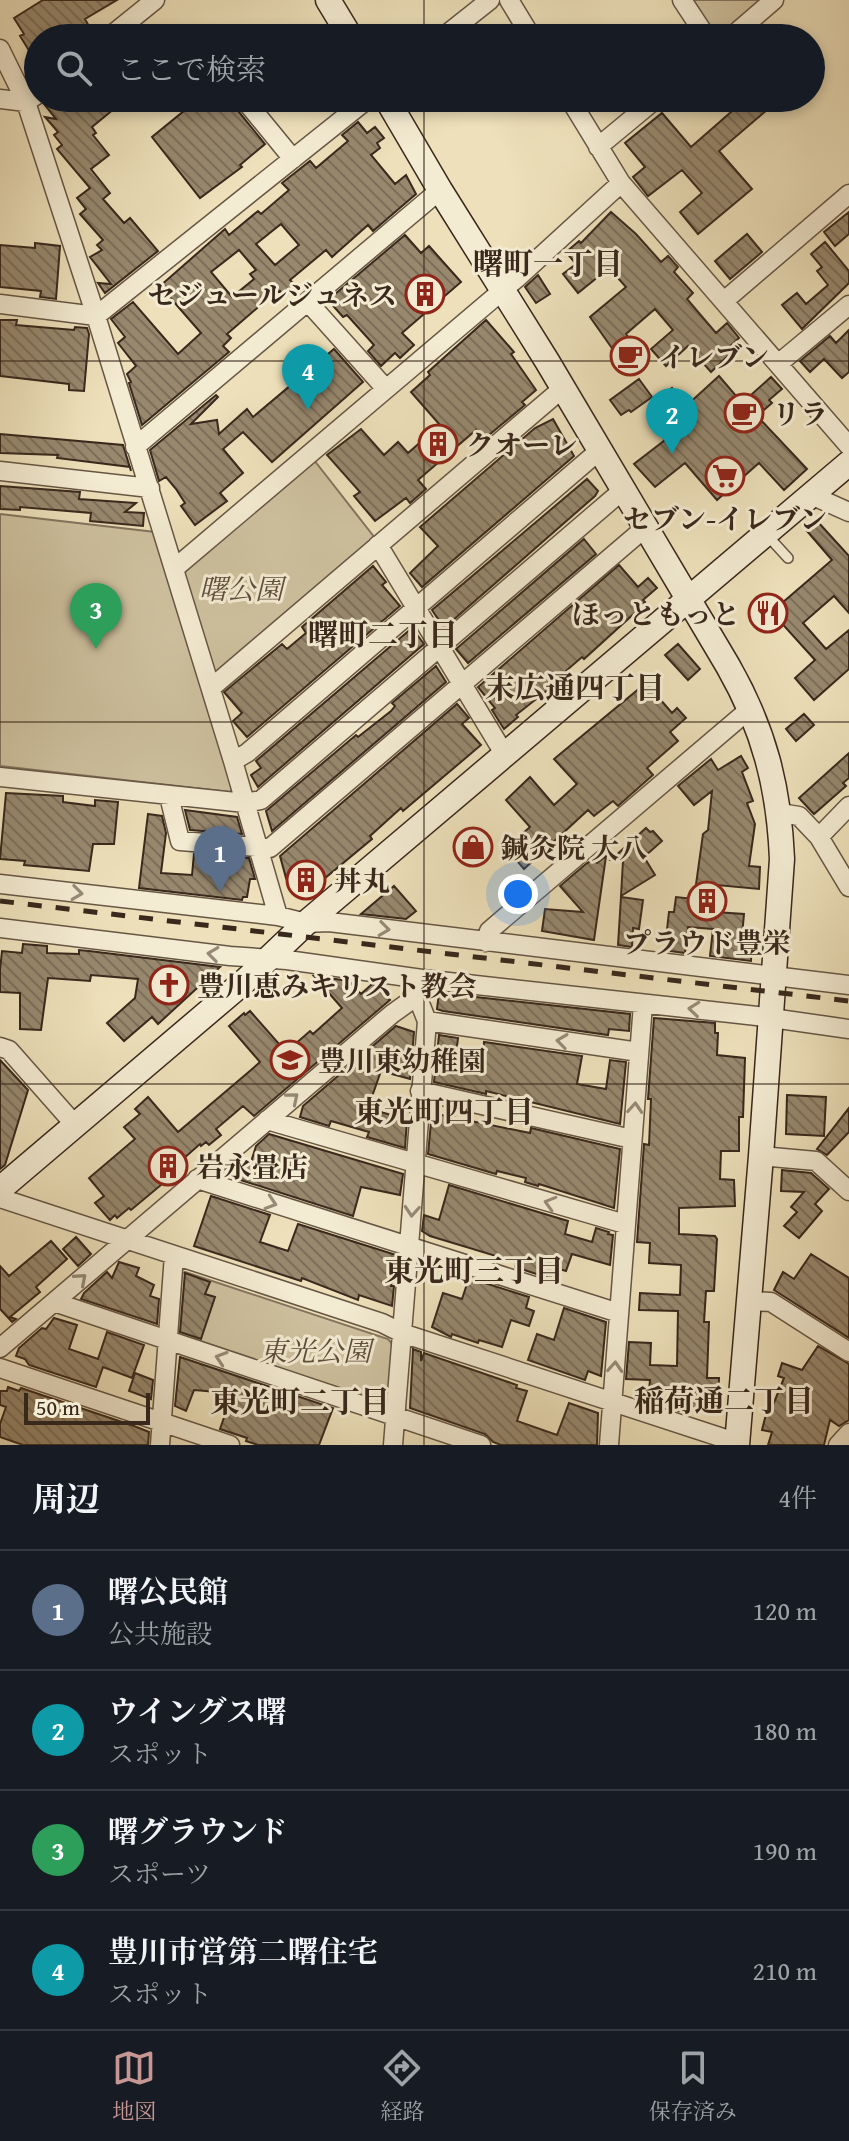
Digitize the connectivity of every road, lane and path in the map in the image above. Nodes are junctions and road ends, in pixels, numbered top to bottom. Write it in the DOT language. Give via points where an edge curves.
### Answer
graph roads {
  1 [pos="155,0"];
  2 [pos="328,0"];
  3 [pos="490,0"];
  4 [pos="509,0"];
  5 [pos="682,0"];
  6 [pos="774,0"];
  7 [pos="125,24"];
  8 [pos="343,24"];
  9 [pos="460,24"];
  10 [pos="524,24"];
  11 [pos="698,24"];
  12 [pos="746,24"];
  13 [pos="0,49"];
  14 [pos="24,86"];
  15 [pos="24,98"];
  16 [pos="0,99"];
  17 [pos="36,112"];
  18 [pos="254,112"];
  19 [pos="352,112"];
  20 [pos="394,112"];
  21 [pos="577,112"];
  22 [pos="640,112"];
  23 [pos="598,147"];
  24 [pos="293,159"];
  25 [pos="621,183"];
  26 [pos="440,190"];
  27 [pos="849,194"];
  28 [pos="502,290"];
  29 [pos="724,301"];
  30 [pos="308,302"];
  31 [pos="0,304"];
  32 [pos="849,305"];
  33 [pos="96,316"];
  34 [pos="778,364"];
  35 [pos="563,388"];
  36 [pos="386,389"];
  37 [pos="849,446"];
  38 [pos="135,447"];
  39 [pos="600,450"];
  40 [pos="849,463"];
  41 [pos="0,471"];
  42 [pos="150,488"];
  43 [pos="623,490"];
  44 [pos="811,495"];
  45 [pos="849,512"];
  46 [pos="646,527"];
  47 [pos="766,534"];
  48 [pos="378,545"];
  49 [pos="788,558"];
  50 [pos="175,568"];
  51 [pos="689,599"];
  52 [pos="415,609"];
  53 [pos="440,647"];
  54 [pos="462,684"];
  55 [pos="211,688"];
  56 [pos="751,708"];
  57 [pos="505,755"];
  58 [pos="233,761"];
  59 [pos="0,777"];
  60 [pos="169,796"];
  61 [pos="245,803"];
  62 [pos="848,809"];
  63 [pos="780,813"];
  64 [pos="819,837"];
  65 [pos="258,848"];
  66 [pos="0,884"];
  67 [pos="849,887"];
  68 [pos="278,916"];
  69 [pos="306,923"];
  70 [pos="0,928"];
  71 [pos="486,942"];
  72 [pos="270,959"];
  73 [pos="774,975"];
  74 [pos="849,985"];
  75 [pos="420,987"];
  76 [pos="643,1004"];
  77 [pos="771,1017"];
  78 [pos="427,1021"];
  79 [pos="849,1029"];
  80 [pos="0,1047"];
  81 [pos="639,1052"];
  82 [pos="420,1091"];
  83 [pos="267,1120"];
  84 [pos="76,1126"];
  85 [pos="632,1139"];
  86 [pos="761,1156"];
  87 [pos="415,1165"];
  88 [pos="197,1179"];
  89 [pos="0,1189"];
  90 [pos="849,1191"];
  91 [pos="0,1198"];
  92 [pos="625,1224"];
  93 [pos="127,1239"];
  94 [pos="409,1248"];
  95 [pos="174,1255"];
  96 [pos="750,1301"];
  97 [pos="54,1302"];
  98 [pos="619,1313"];
  99 [pos="402,1333"];
  100 [pos="167,1341"];
  101 [pos="0,1348"];
  102 [pos="849,1352"];
  103 [pos="0,1368"];
  104 [pos="612,1400"];
  105 [pos="395,1416"];
  106 [pos="161,1422"];
  107 [pos="849,1433"];
  108 [pos="160,1445"];
  109 [pos="230,1445"];
  110 [pos="393,1445"];
  111 [pos="481,1445"];
  112 [pos="609,1445"];
  113 [pos="737,1445"];
  114 [pos="838,1445"];
  1 -- 7 [label="street"];
  2 -- 8 [label="street"];
  3 -- 9 [label="street"];
  4 -- 10 [label="street"];
  5 -- 11 [label="street"];
  6 -- 12 [label="street"];
  13 -- 14 [label="street"];
  15 -- 16 [label="street"];
  17 -- 33 [label="street"];
  18 -- 24 [label="street"];
  19 -- 24 [label="street"];
  20 -- 26 [label="street"];
  21 -- 23 [label="street"];
  22 -- 23 [label="street"];
  23 -- 25 [label="street"];
  24 -- 33 [label="street"];
  25 -- 28 [label="street"];
  25 -- 29 [label="street"];
  26 -- 28 [label="street"];
  26 -- 30 [label="street"];
  27 -- 29 [label="street"];
  28 -- 35 [label="street"];
  28 -- 36 [label="street"];
  29 -- 34 [label="street"];
  30 -- 36 [label="street"];
  30 -- 38 [label="street"];
  31 -- 33 [label="street"];
  32 -- 34 [label="street"];
  33 -- 38 [label="street"];
  34 -- 37 [label="street"];
  35 -- 39 [label="street"];
  35 -- 48 [label="street"];
  36 -- 50 [label="street"];
  38 -- 42 [label="street"];
  39 -- 43 [label="street"];
  39 -- 52 [label="street"];
  40 -- 44 [label="street"];
  41 -- 42 [label="street"];
  42 -- 50 [label="street"];
  43 -- 46 [label="street"];
  43 -- 53 [label="street"];
  44 -- 45 [label="street"];
  44 -- 47 [label="street"];
  46 -- 51 [label="street"];
  46 -- 54 [label="street"];
  47 -- 49 [label="lane"];
  47 -- 51 [label="street"];
  48 -- 52 [label="street"];
  48 -- 55 [label="street"];
  50 -- 55 [label="street"];
  51 -- 56 [label="street"];
  51 -- 57 [label="street"];
  52 -- 53 [label="street"];
  52 -- 58 [label="street"];
  53 -- 54 [label="street"];
  53 -- 61 [label="street" via="261,800"];
  54 -- 57 [label="street"];
  54 -- 65 [label="street" via="270,848"];
  55 -- 58 [label="street"];
  56 -- 63 [label="street"];
  56 -- 71 [label="street" via="489,931"];
  57 -- 69 [label="street"];
  58 -- 61 [label="street"];
  59 -- 60 [label="street"];
  60 -- 61 [label="street"];
  60 -- 65 [label="street" via="180,841"];
  61 -- 65 [label="street"];
  62 -- 64 [label="street"];
  63 -- 64 [label="street" via="799,816"];
  63 -- 73 [label="street"];
  64 -- 67 [label="street"];
  65 -- 68 [label="street"];
  66 -- 68 [label="street, one-way"];
  68 -- 69 [label="street"];
  69 -- 71 [label="street, one-way"];
  69 -- 72 [label="street"];
  72 -- 70 [label="street, one-way"];
  71 -- 73 [label="street"];
  72 -- 75 [label="street"];
  72 -- 84 [label="street"];
  73 -- 74 [label="street"];
  73 -- 77 [label="street"];
  75 -- 76 [label="street"];
  75 -- 78 [label="street"];
  83 -- 75 [label="street, one-way"];
  77 -- 76 [label="street, one-way"];
  76 -- 81 [label="street"];
  77 -- 79 [label="street"];
  77 -- 86 [label="street"];
  81 -- 78 [label="street, one-way"];
  78 -- 82 [label="street"];
  80 -- 84 [label="street" via="9,1050"];
  85 -- 81 [label="street, one-way"];
  82 -- 85 [label="street"];
  82 -- 87 [label="street"];
  83 -- 87 [label="street"];
  83 -- 88 [label="street"];
  84 -- 89 [label="street"];
  85 -- 92 [label="street"];
  86 -- 90 [label="street" via="816,1161"];
  86 -- 96 [label="street"];
  92 -- 87 [label="street, one-way"];
  87 -- 94 [label="street, one-way"];
  88 -- 93 [label="street"];
  88 -- 94 [label="street, one-way"];
  91 -- 93 [label="street"];
  92 -- 98 [label="street"];
  93 -- 95 [label="street"];
  97 -- 93 [label="street, one-way"];
  94 -- 98 [label="street"];
  94 -- 99 [label="street"];
  95 -- 99 [label="street"];
  95 -- 100 [label="street"];
  96 -- 102 [label="street" via="771,1302"];
  96 -- 113 [label="street"];
  97 -- 100 [label="street"];
  97 -- 101 [label="street"];
  104 -- 98 [label="street, one-way"];
  99 -- 104 [label="street"];
  99 -- 105 [label="street"];
  105 -- 100 [label="street, one-way"];
  100 -- 106 [label="street"];
  103 -- 106 [label="street"];
  104 -- 112 [label="street"];
  104 -- 113 [label="street"];
  105 -- 110 [label="street"];
  105 -- 111 [label="street"];
  106 -- 108 [label="street"];
  106 -- 109 [label="street"];
  107 -- 114 [label="street"];
}
